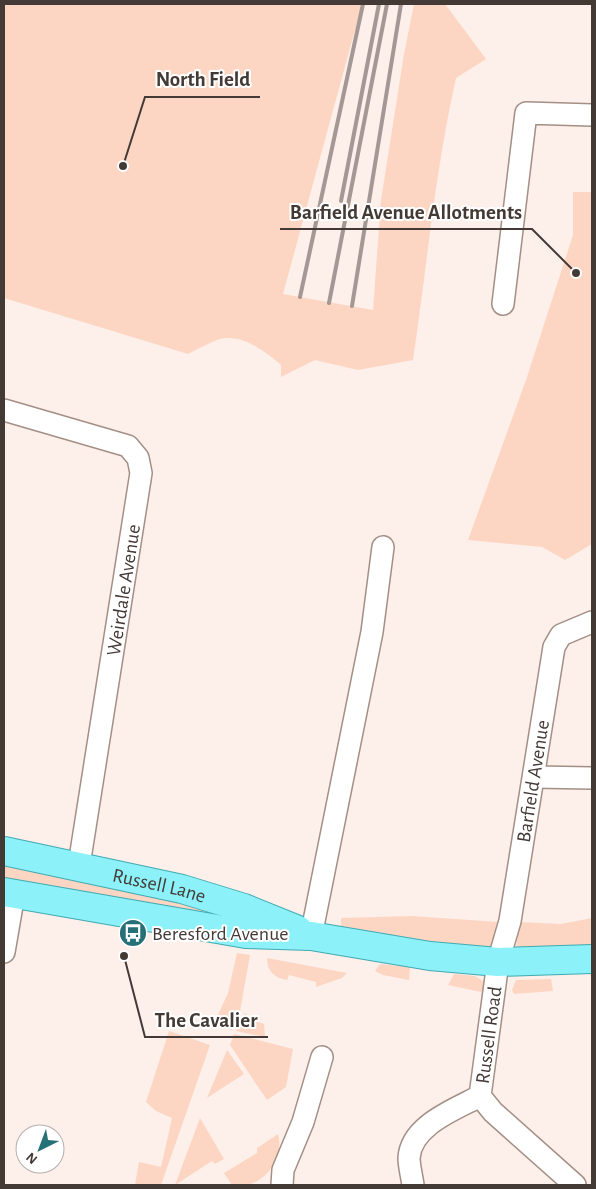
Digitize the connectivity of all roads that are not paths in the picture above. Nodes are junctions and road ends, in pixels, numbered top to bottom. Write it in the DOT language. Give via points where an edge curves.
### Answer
graph roads {
  1 [pos="592,115"];
  2 [pos="503,304"];
  3 [pos="4,410"];
  4 [pos="383,547"];
  5 [pos="592,622"];
  6 [pos="534,777"];
  7 [pos="592,778"];
  8 [pos="4,851"];
  9 [pos="78,865"];
  10 [pos="9,893"];
  11 [pos="310,936"];
  12 [pos="4,952"];
  13 [pos="592,959"];
  14 [pos="498,962"];
  15 [pos="322,1057"];
  16 [pos="480,1096"];
  17 [pos="282,1185"];
  18 [pos="413,1185"];
  19 [pos="575,1185"];
  1 -- 2 [label="street" via="526,112"];
  3 -- 9 [label="street, Weirdale Avenue" via="128,446 138,458 141,472"];
  4 -- 11 [label="street" via="372,632"];
  5 -- 6 [label="street, Barfield Avenue" via="561,635 554,648"];
  6 -- 7 [label="street"];
  6 -- 14 [label="street, Barfield Avenue" via="510,921"];
  8 -- 9 [label="main road, Russell Lane"];
  9 -- 11 [label="main road, Russell Lane" via="209,897"];
  10 -- 11 [label="main road, Russell Lane" via="246,934"];
  10 -- 12 [label="street"];
  11 -- 14 [label="main road, Russell Lane" via="430,956"];
  13 -- 14 [label="main road, Russell Lane"];
  14 -- 16 [label="street, Russell Road"];
  15 -- 17 [label="street" via="303,1122 283,1170"];
  16 -- 18 [label="street" via="433,1122 418,1136 409,1157"];
  16 -- 19 [label="street, Russell Road" via="493,1112"];
}
